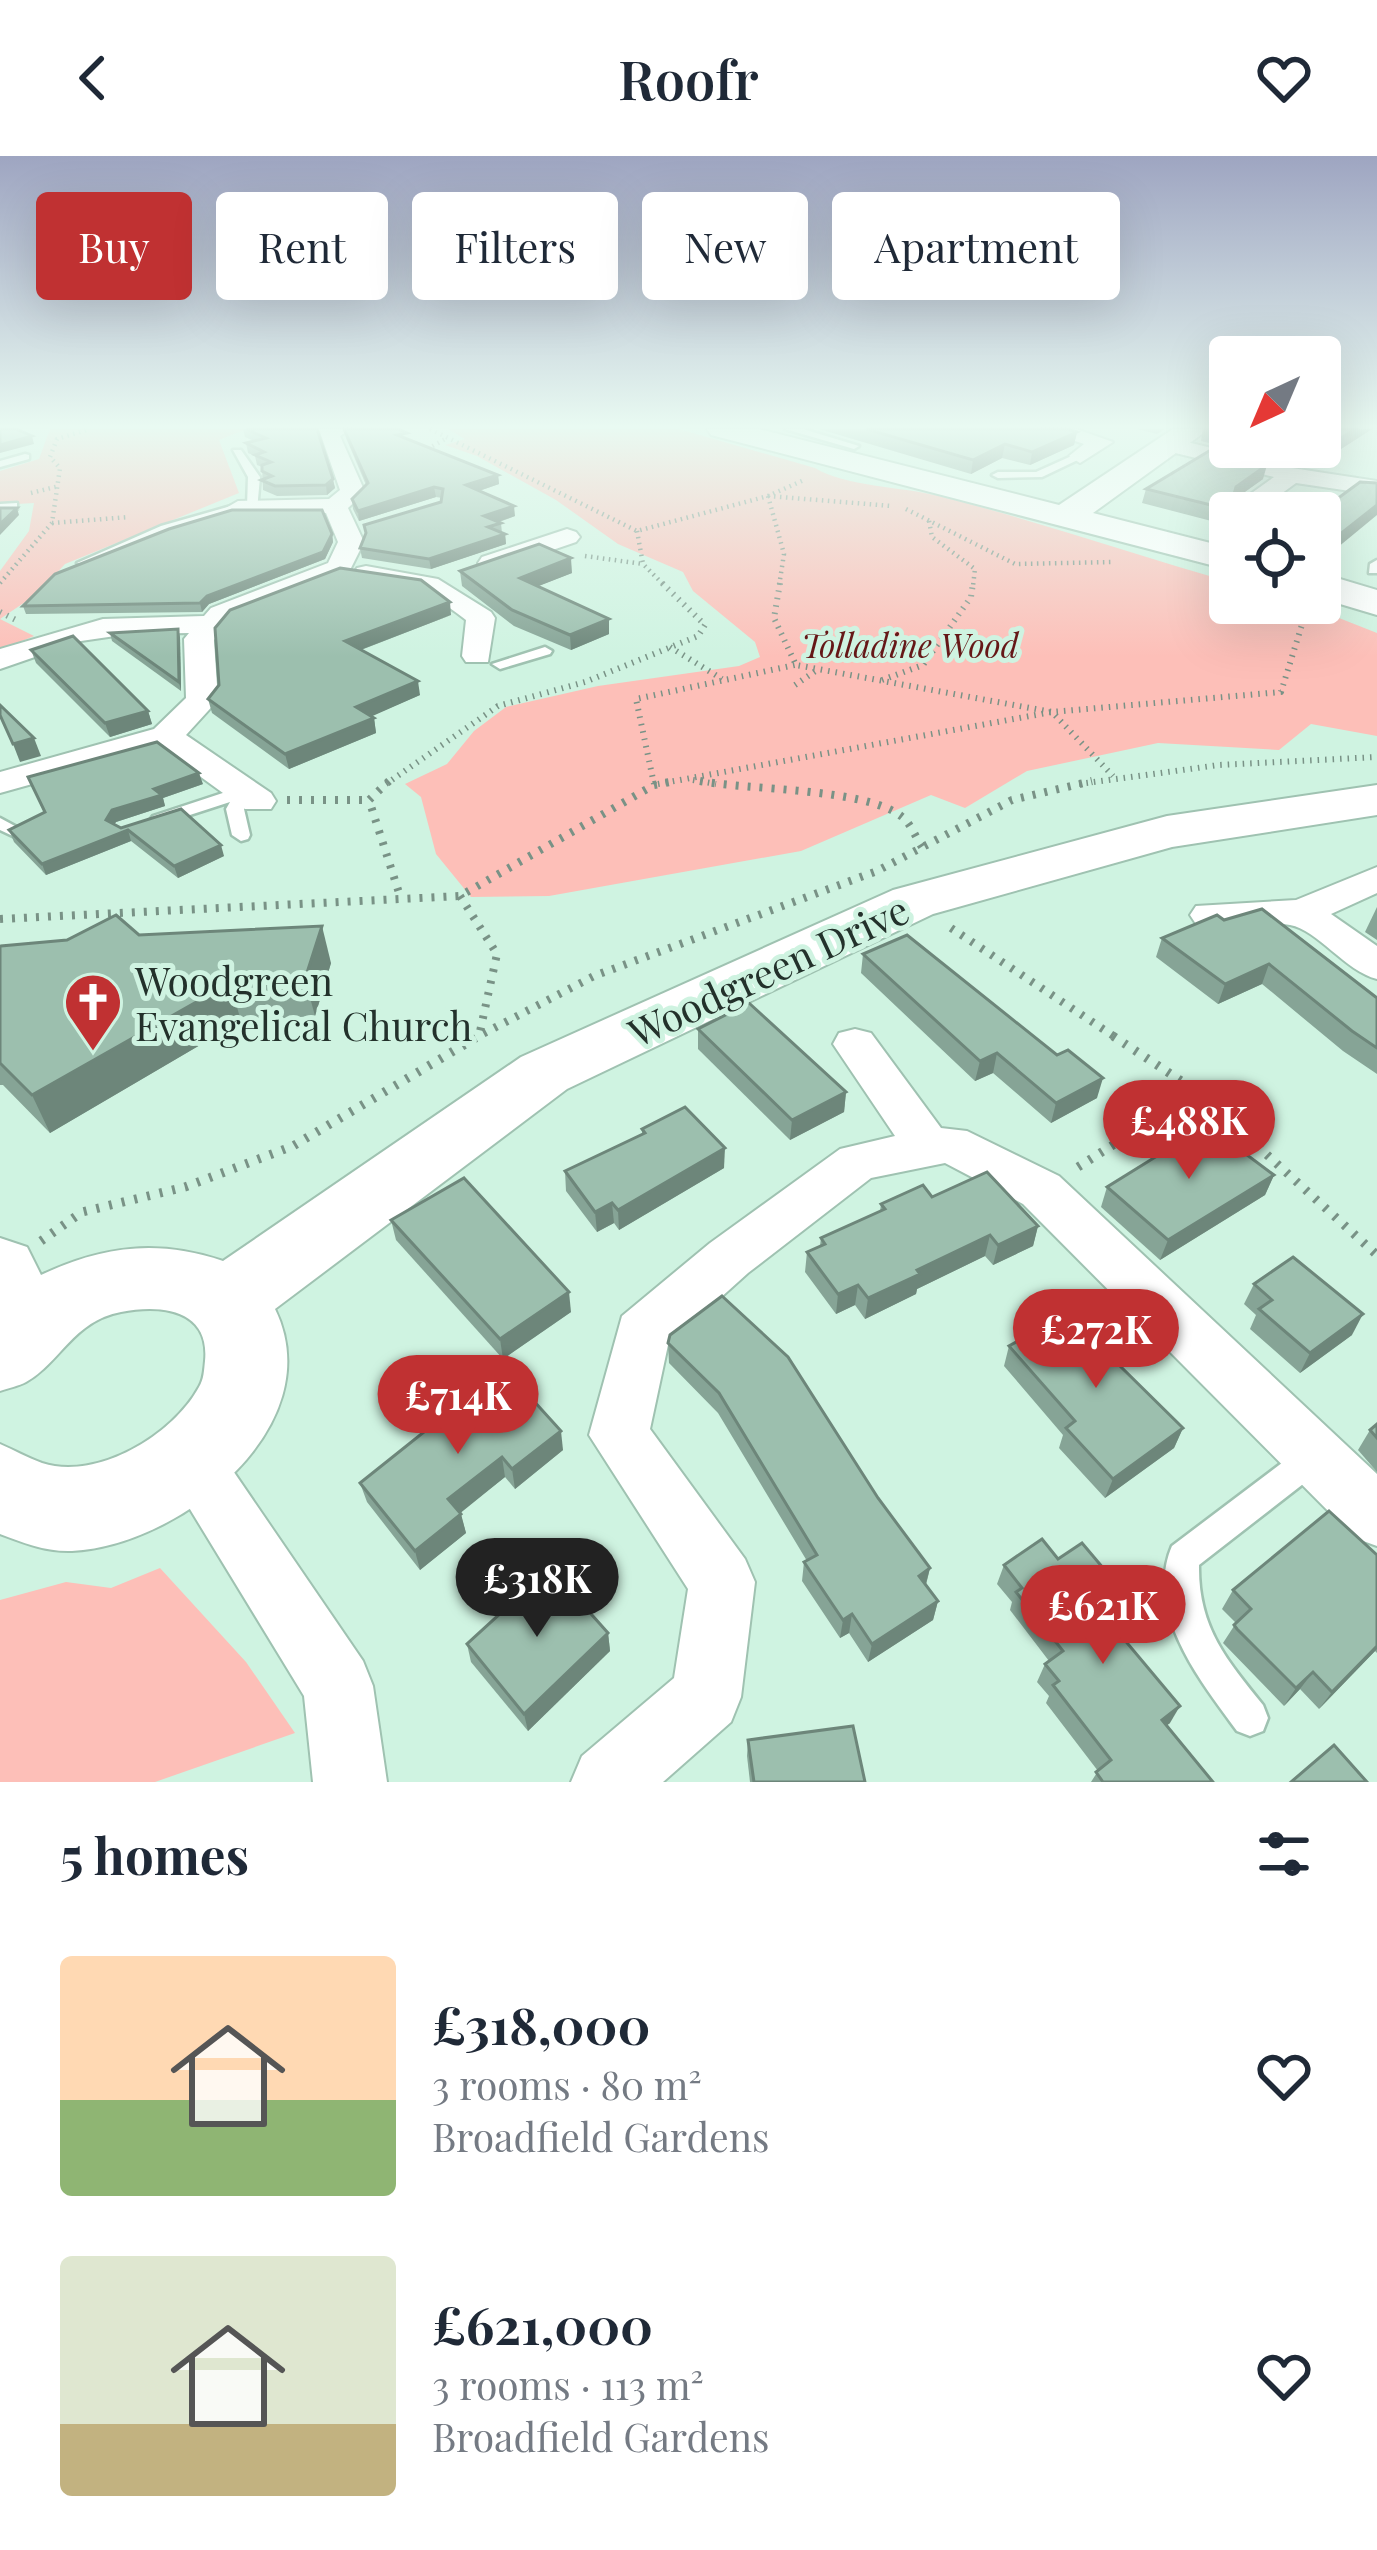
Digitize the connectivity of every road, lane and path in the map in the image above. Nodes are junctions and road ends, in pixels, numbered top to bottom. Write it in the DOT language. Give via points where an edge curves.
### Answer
graph roads {
  1 [pos="55,505"];
  2 [pos="352,505"];
  3 [pos="582,505"];
  4 [pos="736,505"];
  5 [pos="770,505"];
  6 [pos="875,505"];
  7 [pos="1017,505"];
  8 [pos="1082,505"];
  9 [pos="246,507"];
  10 [pos="944,510"];
  11 [pos="1064,517"];
  12 [pos="928,520"];
  13 [pos="350,521"];
  14 [pos="637,532"];
  15 [pos="567,537"];
  16 [pos="1209,554"];
  17 [pos="1111,562"];
  18 [pos="83,563"];
  19 [pos="339,568"];
  20 [pos="1376,579"];
  21 [pos="0,583"];
  22 [pos="433,583"];
  23 [pos="1341,583"];
  24 [pos="1302,624"];
  25 [pos="211,625"];
  26 [pos="670,647"];
  27 [pos="545,650"];
  28 [pos="0,660"];
  29 [pos="488,660"];
  30 [pos="796,665"];
  31 [pos="439,666"];
  32 [pos="819,669"];
  33 [pos="724,680"];
  34 [pos="881,681"];
  35 [pos="795,685"];
  36 [pos="1052,712"];
  37 [pos="166,736"];
  38 [pos="1114,776"];
  39 [pos="689,778"];
  40 [pos="0,783"];
  41 [pos="654,785"];
  42 [pos="251,796"];
  43 [pos="369,800"];
  44 [pos="1377,800"];
  45 [pos="144,824"];
  46 [pos="241,835"];
  47 [pos="922,847"];
  48 [pos="1377,879"];
  49 [pos="460,896"];
  50 [pos="401,899"];
  51 [pos="1302,912"];
  52 [pos="1210,915"];
  53 [pos="0,919"];
  54 [pos="948,925"];
  55 [pos="1377,966"];
  56 [pos="479,1036"];
  57 [pos="855,1044"];
  58 [pos="1198,1092"];
  59 [pos="929,1148"];
  60 [pos="1041,1190"];
  61 [pos="1377,1255"];
  62 [pos="227,1301"];
  63 [pos="7,1319"];
  64 [pos="1314,1456"];
  65 [pos="190,1460"];
  66 [pos="3,1493"];
  67 [pos="1377,1516"];
  68 [pos="1250,1718"];
  69 [pos="350,1782"];
  70 [pos="608,1782"];
  1 -- 21 [label="path" via="52,524"];
  2 -- 13 [label="street"];
  3 -- 14 [label="path"];
  4 -- 14 [label="path"];
  5 -- 30 [label="path" via="784,554 774,618"];
  6 -- 12 [label="path"];
  7 -- 11 [label="main road"];
  8 -- 11 [label="main road"];
  9 -- 13 [label="street"];
  9 -- 18 [label="lane"];
  10 -- 12 [label="path"];
  11 -- 16 [label="main road"];
  12 -- 17 [label="path" via="1015,564"];
  12 -- 34 [label="path" via="932,537 975,569 971,597 923,665"];
  13 -- 19 [label="street"];
  14 -- 26 [label="path" via="643,563 705,625"];
  15 -- 22 [label="street"];
  19 -- 22 [label="street"];
  19 -- 25 [label="street"];
  20 -- 23 [label="main road"];
  22 -- 29 [label="street" via="482,618"];
  24 -- 36 [label="path" via="1281,692"];
  25 -- 28 [label="street" via="142,621 50,637"];
  25 -- 37 [label="street" via="199,639 202,700"];
  26 -- 33 [label="path"];
  26 -- 43 [label="path" via="498,706"];
  27 -- 29 [label="lane"];
  29 -- 31 [label="street"];
  30 -- 32 [label="path"];
  30 -- 33 [label="path"];
  32 -- 34 [label="path"];
  32 -- 35 [label="path"];
  33 -- 41 [label="path" via="636,699"];
  34 -- 36 [label="path"];
  36 -- 38 [label="path"];
  36 -- 39 [label="path"];
  37 -- 40 [label="street"];
  37 -- 42 [label="street"];
  39 -- 41 [label="path"];
  39 -- 47 [label="path" via="862,803 902,816"];
  41 -- 49 [label="path"];
  42 -- 43 [label="path"];
  42 -- 45 [label="lane"];
  42 -- 46 [label="lane" via="235,809"];
  43 -- 50 [label="path"];
  44 -- 62 [label="main road, Woodgreen Drive" via="1167,832 913,902 544,1073"];
  48 -- 51 [label="street"];
  49 -- 50 [label="path"];
  49 -- 56 [label="path" via="497,954"];
  50 -- 53 [label="path"];
  51 -- 52 [label="street"];
  51 -- 55 [label="street"];
  54 -- 58 [label="path"];
  57 -- 59 [label="street"];
  58 -- 60 [label="path"];
  58 -- 61 [label="path"];
  59 -- 60 [label="street" via="950,1144"];
  59 -- 70 [label="street" via="857,1162 642,1333 619,1435 722,1582 706,1697"];
  60 -- 64 [label="street"];
  62 -- 63 [label="main road" via="185,1280 132,1277"];
  62 -- 65 [label="main road" via="249,1357 241,1392"];
  64 -- 67 [label="street"];
  64 -- 68 [label="lane" via="1183,1557 1189,1633"];
  65 -- 66 [label="main road" via="129,1496 96,1505 48,1506"];
  65 -- 69 [label="street" via="338,1686"];
}
